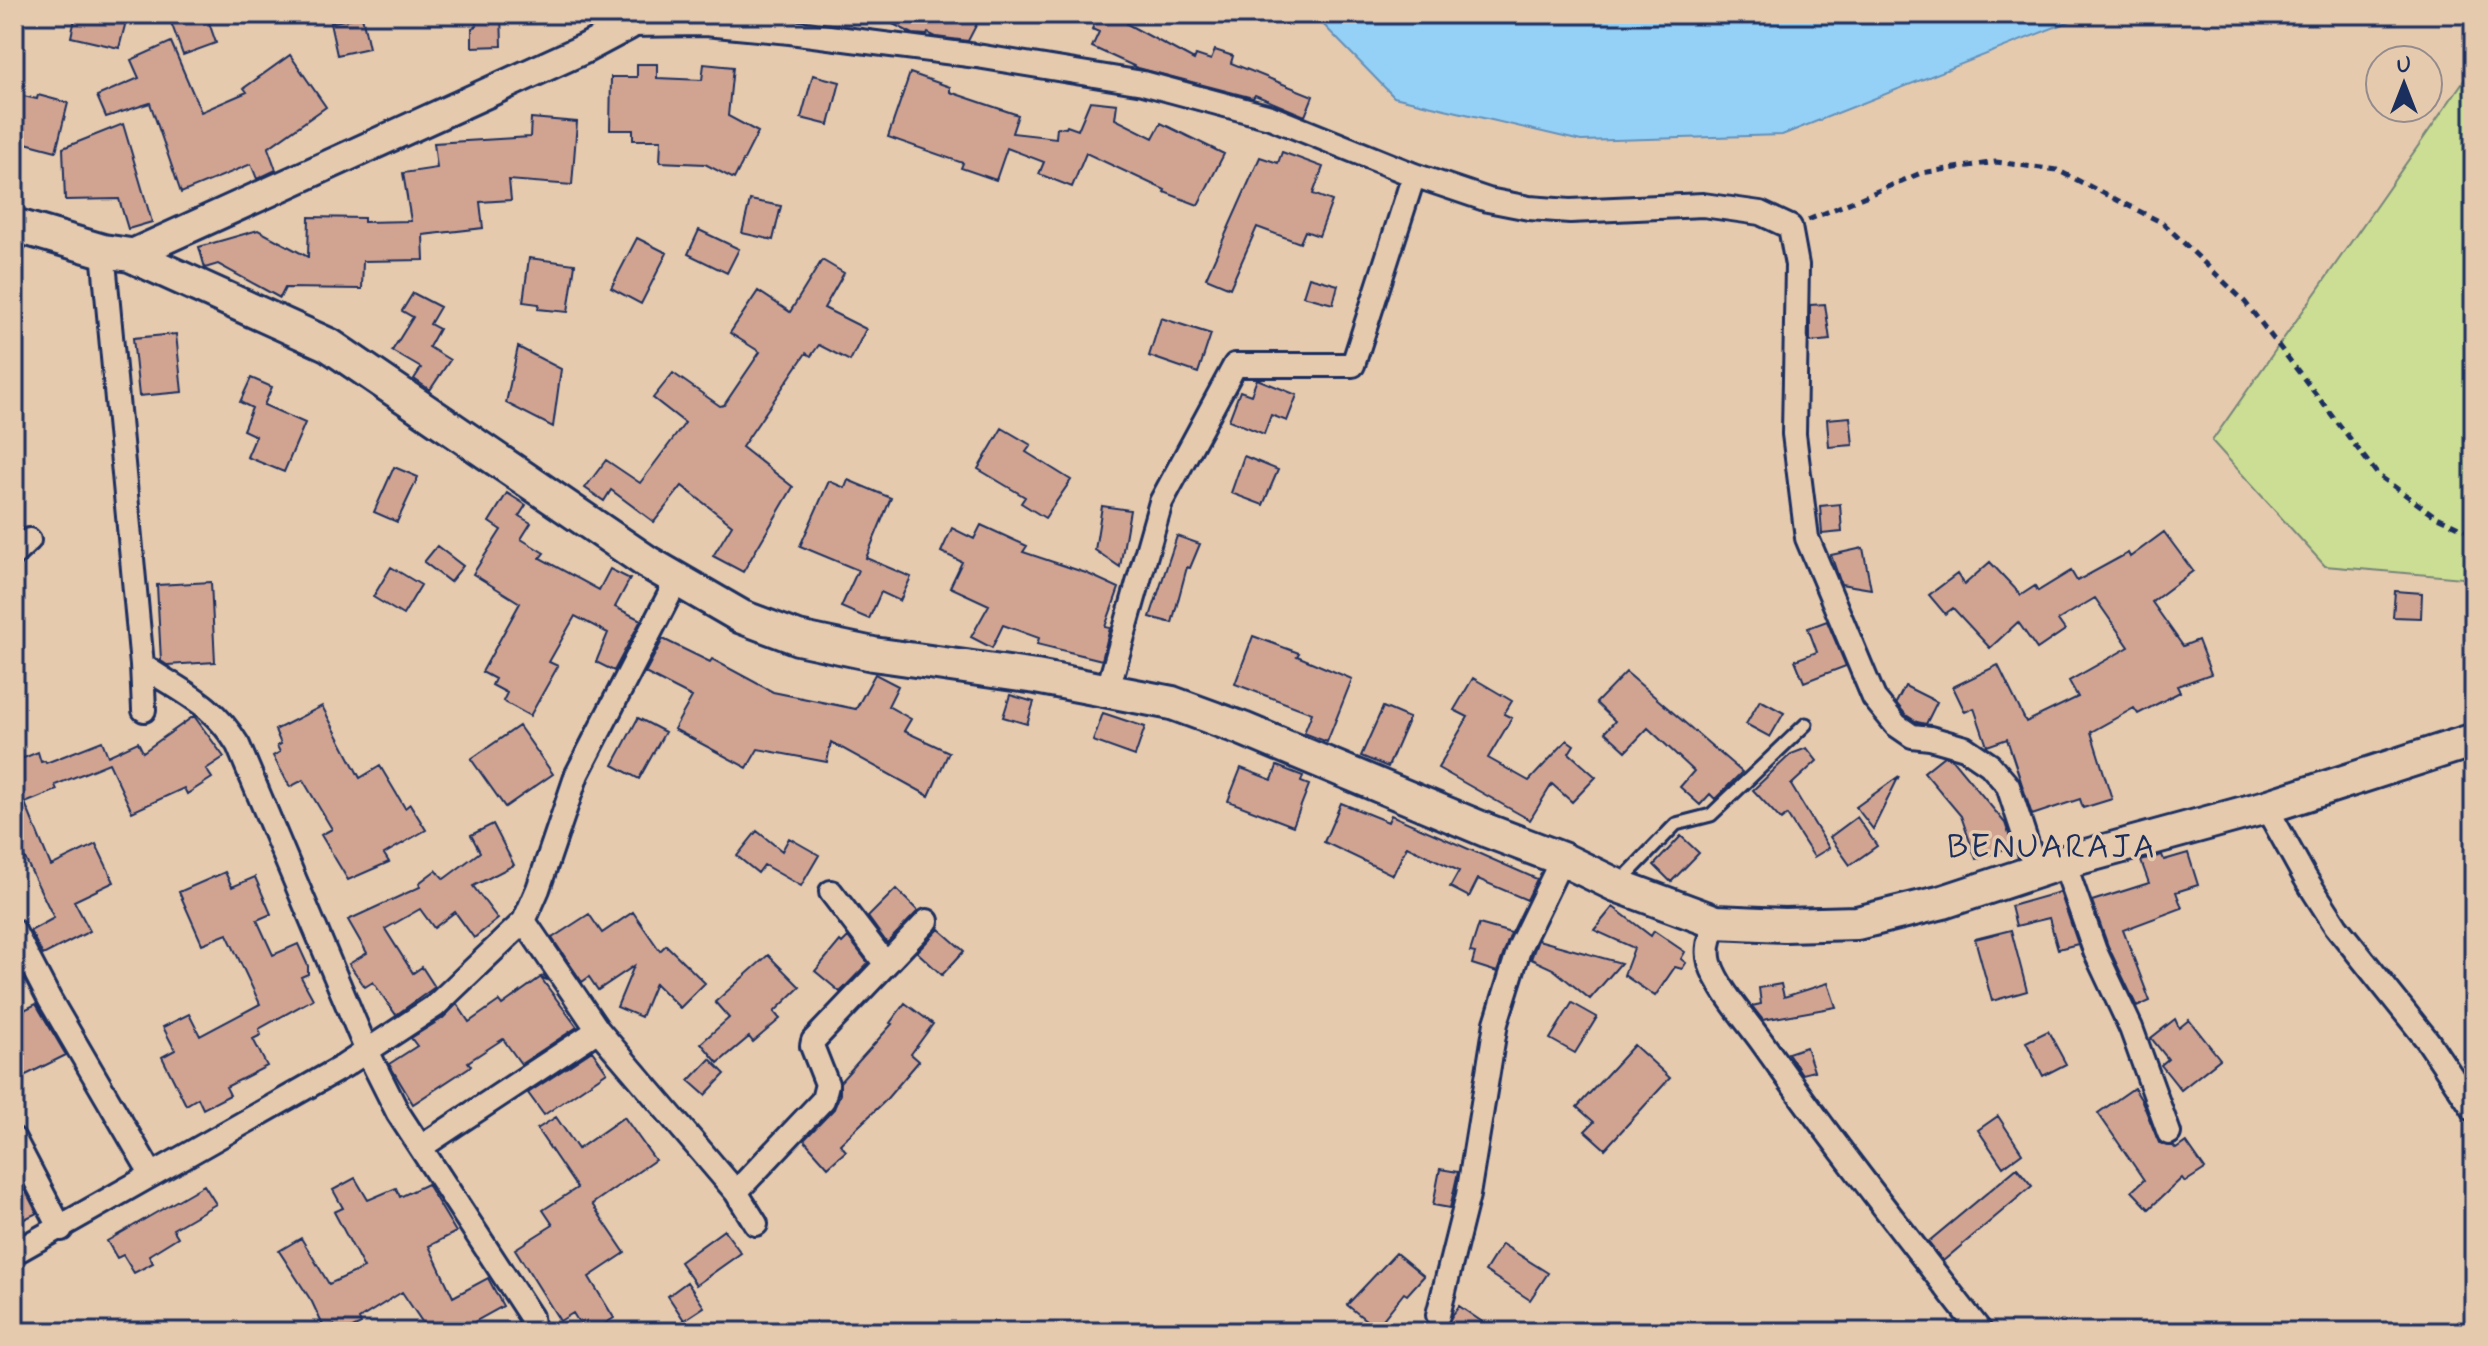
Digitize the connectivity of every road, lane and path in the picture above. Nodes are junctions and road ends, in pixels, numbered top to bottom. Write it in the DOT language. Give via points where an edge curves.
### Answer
graph roads {
  1 [pos="628,20"];
  2 [pos="779,22"];
  3 [pos="1414,175"];
  4 [pos="14,225"];
  5 [pos="1790,227"];
  6 [pos="116,253"];
  7 [pos="2474,534"];
  8 [pos="677,580"];
  9 [pos="142,665"];
  10 [pos="1108,689"];
  11 [pos="144,710"];
  12 [pos="1806,724"];
  13 [pos="2474,740"];
  14 [pos="2266,807"];
  15 [pos="1562,859"];
  16 [pos="2050,867"];
  17 [pos="1616,885"];
  18 [pos="831,892"];
  19 [pos="524,921"];
  20 [pos="927,921"];
  21 [pos="1716,922"];
  22 [pos="14,931"];
  23 [pos="885,963"];
  24 [pos="598,1030"];
  25 [pos="366,1049"];
  26 [pos="2474,1110"];
  27 [pos="2169,1133"];
  28 [pos="14,1139"];
  29 [pos="421,1147"];
  30 [pos="152,1175"];
  31 [pos="736,1192"];
  32 [pos="756,1224"];
  33 [pos="61,1229"];
  34 [pos="14,1253"];
  35 [pos="1438,1315"];
  36 [pos="527,1332"];
  37 [pos="1981,1332"];
  1 -- 2 [label="street"];
  1 -- 6 [label="street" via="584,49"];
  2 -- 3 [label="street" via="1143,83 1270,117"];
  3 -- 5 [label="street" via="1529,208 1703,205 1760,213"];
  3 -- 10 [label="street" via="1353,365 1235,365 1161,502"];
  4 -- 6 [label="main road"];
  5 -- 7 [label="path" via="1921,173 1996,162 2057,170 2163,223 2245,302 2378,475 2435,516"];
  5 -- 16 [label="street" via="1797,265 1794,434 1807,538 1874,698 1912,736 1965,748 1990,765 2008,786"];
  6 -- 8 [label="main road" via="329,345"];
  6 -- 9 [label="street"];
  8 -- 10 [label="main road" via="742,617 798,638"];
  8 -- 19 [label="street" via="577,774"];
  9 -- 11 [label="street"];
  9 -- 25 [label="street" via="198,698 224,721"];
  10 -- 15 [label="main road" via="1186,708"];
  12 -- 17 [label="lane" via="1711,815 1676,824"];
  13 -- 14 [label="main road"];
  14 -- 16 [label="main road"];
  14 -- 26 [label="street" via="2336,926 2428,1041"];
  15 -- 17 [label="main road"];
  15 -- 35 [label="street" via="1520,946 1496,1023 1468,1195"];
  16 -- 21 [label="main road" via="1857,923"];
  16 -- 27 [label="street" via="2131,1028"];
  17 -- 21 [label="main road"];
  18 -- 23 [label="street"];
  19 -- 24 [label="street"];
  19 -- 25 [label="street" via="435,1006"];
  20 -- 23 [label="street"];
  21 -- 37 [label="street" via="1708,952 1725,989 1793,1087"];
  22 -- 30 [label="street"];
  23 -- 31 [label="street" via="813,1041 827,1084 823,1100"];
  24 -- 29 [label="street"];
  24 -- 31 [label="street"];
  25 -- 29 [label="street"];
  25 -- 30 [label="street"];
  28 -- 33 [label="street"];
  29 -- 36 [label="street" via="531,1317"];
  30 -- 33 [label="street"];
  31 -- 32 [label="street"];
  33 -- 34 [label="street"];
}
